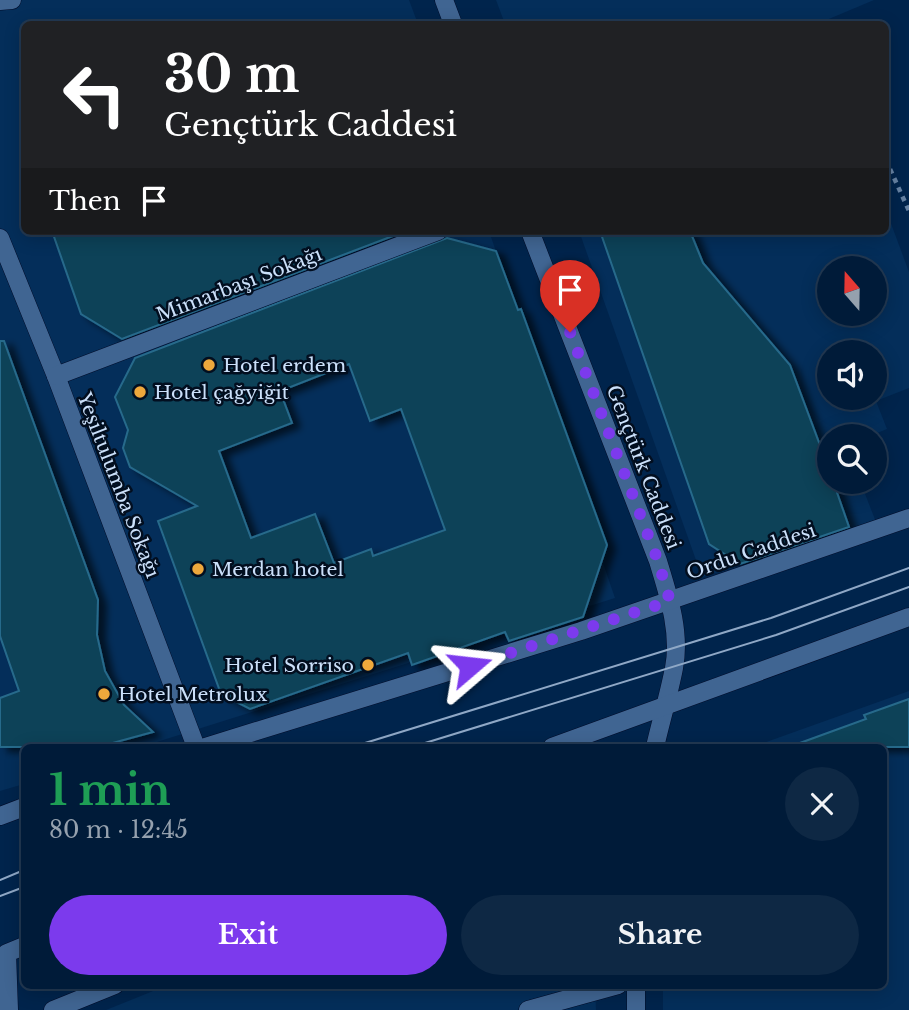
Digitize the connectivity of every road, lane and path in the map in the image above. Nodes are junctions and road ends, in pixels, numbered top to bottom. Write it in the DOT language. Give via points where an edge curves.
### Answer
graph roads {
  1 [pos="12,0"];
  2 [pos="444,0"];
  3 [pos="0,1"];
  4 [pos="452,21"];
  5 [pos="889,167"];
  6 [pos="909,211"];
  7 [pos="427,235"];
  8 [pos="532,235"];
  9 [pos="0,239"];
  10 [pos="56,376"];
  11 [pos="909,517"];
  12 [pos="670,601"];
  13 [pos="909,617"];
  14 [pos="664,704"];
  15 [pos="195,744"];
  16 [pos="215,744"];
  17 [pos="571,744"];
  18 [pos="656,744"];
  19 [pos="21,808"];
  20 [pos="0,816"];
  21 [pos="21,947"];
  22 [pos="105,989"];
  23 [pos="604,989"];
  24 [pos="636,989"];
  25 [pos="9,1010"];
  26 [pos="52,1010"];
  27 [pos="528,1010"];
  28 [pos="636,1010"];
  1 -- 3 [label="street"];
  2 -- 4 [label="street"];
  5 -- 6 [label="path"];
  7 -- 10 [label="street, Mimarbaşı Sokağı"];
  8 -- 12 [label="street, Gençtürk Caddesi"];
  9 -- 10 [label="street, Yeşiltulumba Sokağı"];
  10 -- 15 [label="street, Yeşiltulumba Sokağı"];
  11 -- 12 [label="street, Ordu Caddesi"];
  12 -- 14 [label="street, Gençtürk Caddesi" via="676,648"];
  12 -- 16 [label="street, Ordu Caddesi"];
  13 -- 14 [label="street"];
  14 -- 17 [label="street"];
  14 -- 18 [label="street, Gençtürk Caddesi"];
  19 -- 20 [label="street"];
  21 -- 25 [label="street" via="7,953"];
  22 -- 26 [label="street"];
  23 -- 27 [label="street"];
  24 -- 28 [label="street"];
}
